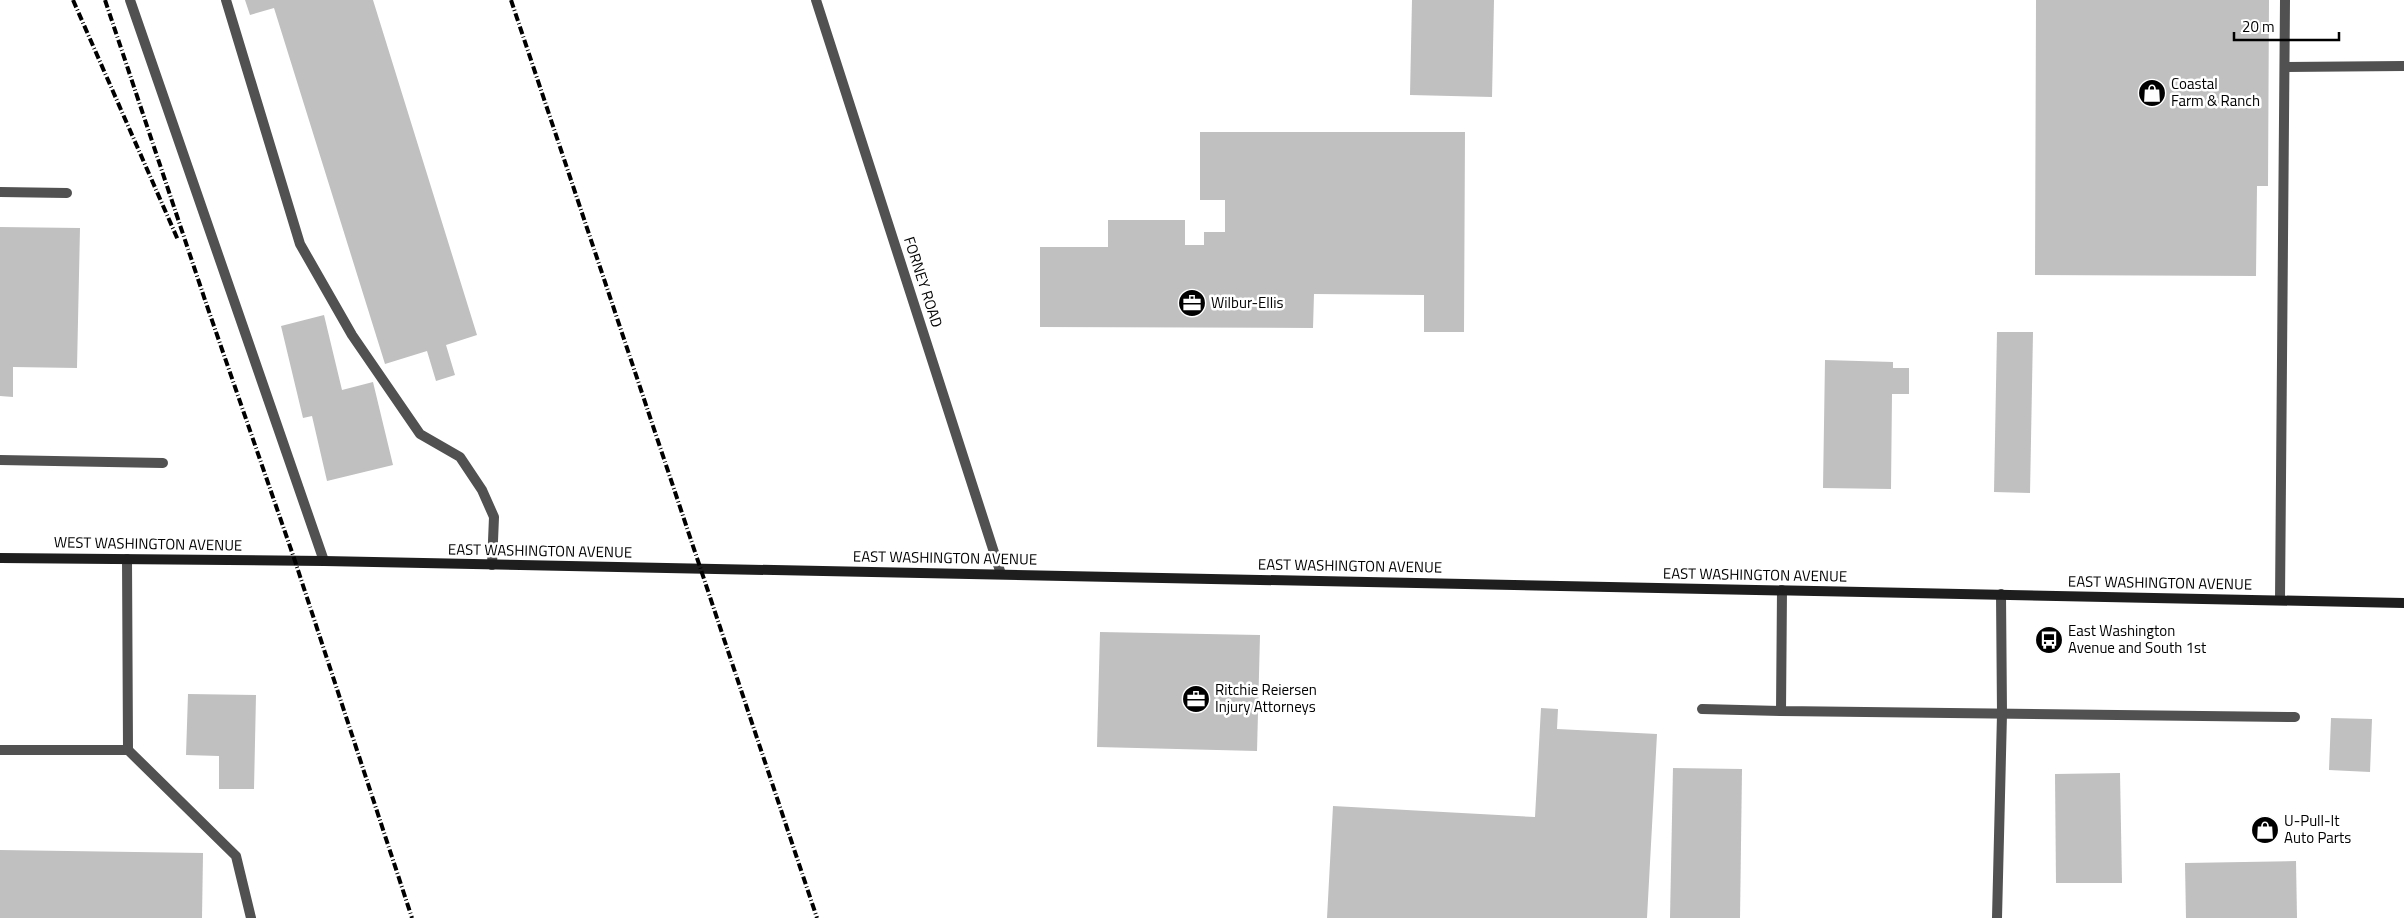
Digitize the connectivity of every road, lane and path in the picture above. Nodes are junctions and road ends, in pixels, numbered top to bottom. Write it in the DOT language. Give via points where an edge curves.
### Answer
graph roads {
  1 [pos="130,0"];
  2 [pos="226,0"];
  3 [pos="816,0"];
  4 [pos="2285,0"];
  5 [pos="2404,66"];
  6 [pos="2285,67"];
  7 [pos="0,192"];
  8 [pos="67,193"];
  9 [pos="0,460"];
  10 [pos="163,463"];
  11 [pos="0,558"];
  12 [pos="127,559"];
  13 [pos="295,561"];
  14 [pos="324,561"];
  15 [pos="492,565"];
  16 [pos="1001,574"];
  17 [pos="1782,590"];
  18 [pos="2001,594"];
  19 [pos="2280,600"];
  20 [pos="2404,603"];
  21 [pos="1702,709"];
  22 [pos="1781,711"];
  23 [pos="2002,714"];
  24 [pos="2295,717"];
  25 [pos="0,750"];
  26 [pos="128,750"];
  27 [pos="251,918"];
  28 [pos="1997,918"];
  1 -- 14 [label="street"];
  2 -- 15 [label="street" via="300,244 352,335 420,434 460,457 482,490 494,517"];
  3 -- 16 [label="street, FORNEY ROAD"];
  4 -- 6 [label="street"];
  5 -- 6 [label="street"];
  6 -- 19 [label="street"];
  7 -- 8 [label="street"];
  9 -- 10 [label="street"];
  11 -- 12 [label="main road, WEST WASHINGTON AVENUE"];
  12 -- 13 [label="main road, WEST WASHINGTON AVENUE"];
  12 -- 26 [label="street"];
  13 -- 14 [label="main road, EAST WASHINGTON AVENUE"];
  14 -- 15 [label="main road, EAST WASHINGTON AVENUE"];
  15 -- 16 [label="main road, EAST WASHINGTON AVENUE"];
  16 -- 17 [label="main road, EAST WASHINGTON AVENUE"];
  17 -- 18 [label="main road, EAST WASHINGTON AVENUE"];
  17 -- 22 [label="street"];
  18 -- 19 [label="main road, EAST WASHINGTON AVENUE"];
  18 -- 23 [label="street"];
  19 -- 20 [label="main road, EAST WASHINGTON AVENUE"];
  21 -- 22 [label="street"];
  22 -- 23 [label="street"];
  23 -- 24 [label="street"];
  23 -- 28 [label="street"];
  25 -- 26 [label="street"];
  26 -- 27 [label="street" via="236,856"];
}
